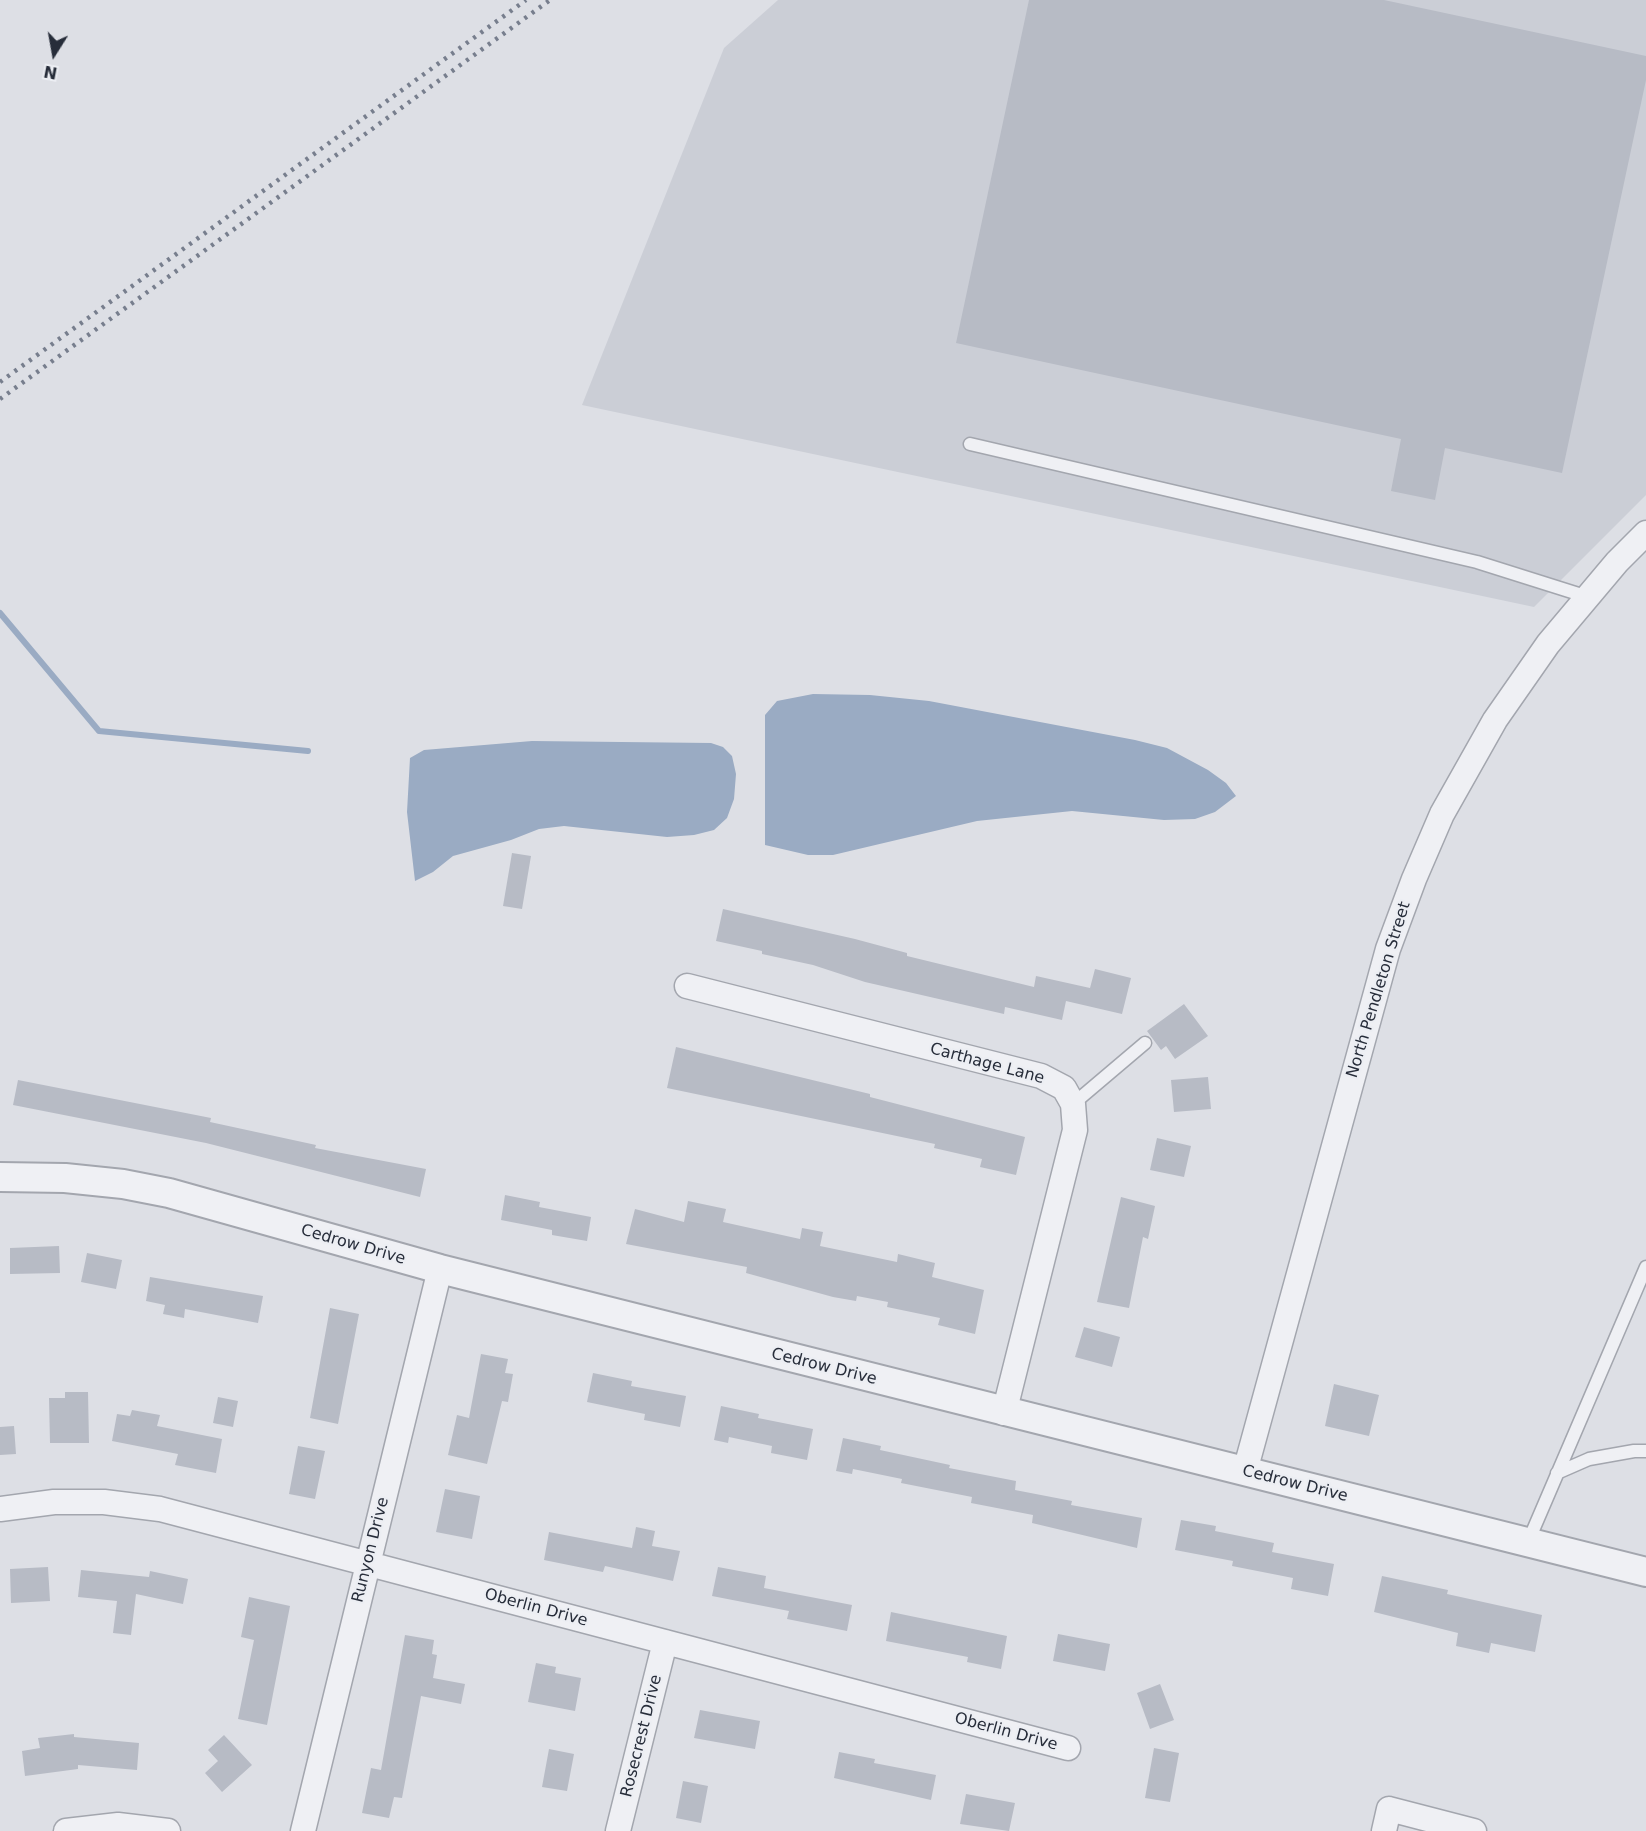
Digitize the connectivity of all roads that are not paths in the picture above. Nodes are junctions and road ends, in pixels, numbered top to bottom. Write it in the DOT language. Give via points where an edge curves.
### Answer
graph roads {
  1 [pos="970,444"];
  2 [pos="1646,533"];
  3 [pos="1588,597"];
  4 [pos="687,986"];
  5 [pos="1145,1043"];
  6 [pos="1073,1104"];
  7 [pos="0,1177"];
  8 [pos="1646,1267"];
  9 [pos="440,1269"];
  10 [pos="1004,1413"];
  11 [pos="1646,1451"];
  12 [pos="1245,1472"];
  13 [pos="1557,1473"];
  14 [pos="0,1509"];
  15 [pos="1527,1543"];
  16 [pos="368,1564"];
  17 [pos="1646,1572"];
  18 [pos="665,1641"];
  19 [pos="1068,1748"];
  20 [pos="1387,1820"];
  21 [pos="66,1831"];
  22 [pos="168,1831"];
  23 [pos="303,1831"];
  24 [pos="618,1831"];
  25 [pos="1474,1831"];
  1 -- 3 [label="lane" via="1477,562"];
  2 -- 3 [label="street, North Pendleton Street"];
  3 -- 12 [label="street, North Pendleton Street" via="1548,644 1495,720 1442,814 1414,879 1388,949"];
  4 -- 6 [label="street, Carthage Lane" via="1041,1076 1064,1088"];
  5 -- 6 [label="lane"];
  6 -- 10 [label="street" via="1075,1130"];
  7 -- 9 [label="street, Cedrow Drive" via="65,1178 169,1193"];
  8 -- 13 [label="lane"];
  9 -- 10 [label="street, Cedrow Drive"];
  9 -- 16 [label="street, Runyon Drive"];
  10 -- 12 [label="street, Cedrow Drive"];
  11 -- 13 [label="lane" via="1589,1459"];
  12 -- 15 [label="street, Cedrow Drive"];
  13 -- 15 [label="lane"];
  14 -- 16 [label="street, Oberlin Drive" via="54,1502 104,1502 160,1509"];
  15 -- 17 [label="street, Cedrow Drive"];
  16 -- 18 [label="street, Oberlin Drive"];
  16 -- 23 [label="street, Runyon Drive"];
  18 -- 19 [label="street, Oberlin Drive"];
  18 -- 24 [label="street, Rosecrest Drive"];
  20 -- 25 [label="street"];
  21 -- 22 [label="street" via="118,1825"];
}
